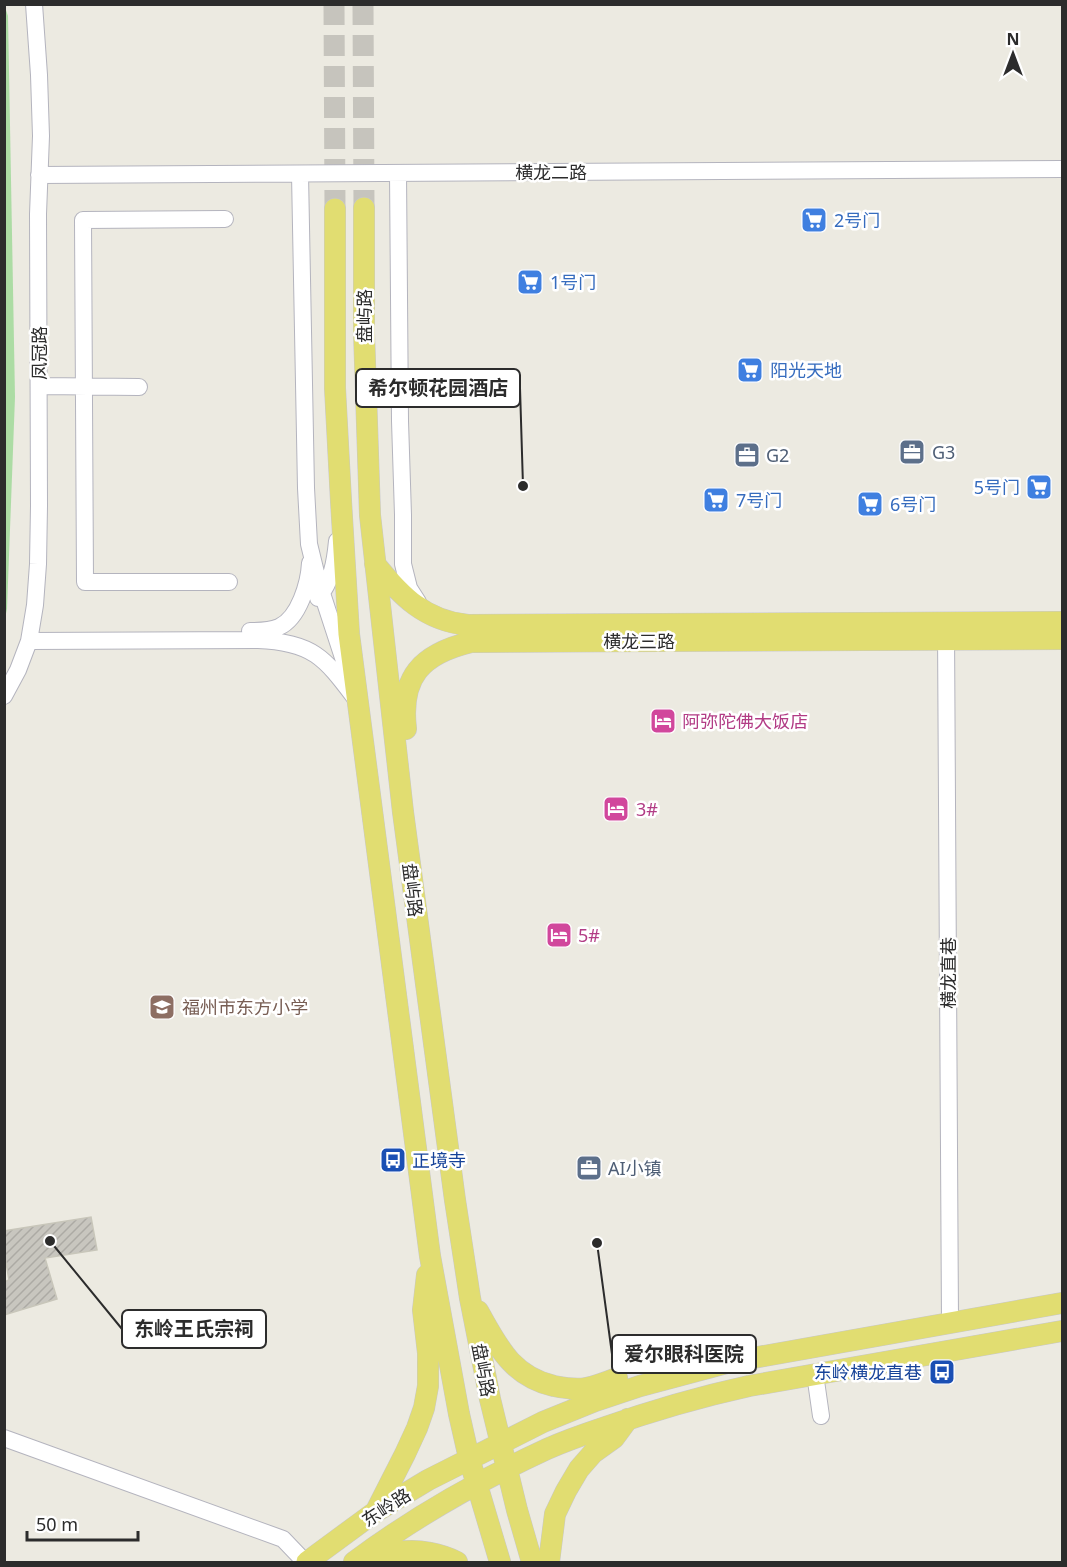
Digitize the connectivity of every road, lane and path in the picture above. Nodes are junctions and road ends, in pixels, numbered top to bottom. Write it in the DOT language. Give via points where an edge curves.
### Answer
graph roads {
  1 [pos="34,4"];
  2 [pos="1062,169"];
  3 [pos="398,173"];
  4 [pos="300,174"];
  5 [pos="39,176"];
  6 [pos="335,208"];
  7 [pos="364,208"];
  8 [pos="225,219"];
  9 [pos="39,386"];
  10 [pos="84,386"];
  11 [pos="139,387"];
  12 [pos="340,501"];
  13 [pos="309,544"];
  14 [pos="375,564"];
  15 [pos="229,582"];
  16 [pos="322,593"];
  17 [pos="434,617"];
  18 [pos="288,620"];
  19 [pos="1062,622"];
  20 [pos="946,631"];
  21 [pos="30,636"];
  22 [pos="1062,639"];
  23 [pos="4,696"];
  24 [pos="358,702"];
  25 [pos="409,861"];
  26 [pos="430,1256"];
  27 [pos="470,1298"];
  28 [pos="1062,1303"];
  29 [pos="950,1322"];
  30 [pos="1062,1331"];
  31 [pos="815,1374"];
  32 [pos="671,1377"];
  33 [pos="821,1416"];
  34 [pos="629,1419"];
  35 [pos="4,1438"];
  36 [pos="501,1442"];
  37 [pos="469,1458"];
  38 [pos="507,1469"];
  39 [pos="478,1484"];
  40 [pos="375,1512"];
  41 [pos="306,1563"];
  42 [pos="354,1563"];
  43 [pos="373,1563"];
  44 [pos="457,1563"];
  45 [pos="500,1563"];
  46 [pos="532,1563"];
  47 [pos="549,1563"];
  1 -- 5 [label="street, 凤冠路"];
  2 -- 3 [label="street, 横龙二路"];
  3 -- 4 [label="street, 横龙二路"];
  3 -- 17 [label="street" via="403,564 409,588"];
  4 -- 5 [label="street, 横龙二路"];
  4 -- 13 [label="street"];
  5 -- 9 [label="street, 凤冠路"];
  6 -- 12 [label="main road, 盘屿路" via="335,387"];
  7 -- 14 [label="main road, 盘屿路" via="366,436"];
  8 -- 10 [label="street" via="82,220"];
  9 -- 10 [label="street"];
  9 -- 21 [label="street, 凤冠路" via="39,546"];
  10 -- 11 [label="street"];
  10 -- 15 [label="street" via="85,582"];
  12 -- 16 [label="street" via="333,569"];
  12 -- 24 [label="main road, 盘屿路"];
  13 -- 16 [label="street"];
  13 -- 18 [label="street" via="308,584"];
  14 -- 17 [label="main road, 横龙三路" via="402,596"];
  14 -- 25 [label="main road, 盘屿路"];
  16 -- 18 [label="street"];
  16 -- 24 [label="street"];
  17 -- 20 [label="main road, 横龙三路" via="481,626"];
  18 -- 21 [label="street" via="273,629 250,631"];
  19 -- 20 [label="main road, 横龙三路"];
  20 -- 22 [label="main road, 横龙三路"];
  20 -- 25 [label="main road, 横龙三路" via="471,642 444,650 418,671 406,696 404,714 412,793"];
  20 -- 29 [label="street, 横龙直巷"];
  21 -- 23 [label="street, 凤冠路"];
  21 -- 24 [label="street" via="283,641 304,648 324,662"];
  24 -- 26 [label="main road, 盘屿路"];
  25 -- 27 [label="main road, 盘屿路"];
  26 -- 37 [label="main road, 盘屿路"];
  26 -- 40 [label="main road" via="423,1310 428,1353 424,1408"];
  27 -- 32 [label="main road" via="512,1365 529,1377 570,1389 625,1376"];
  27 -- 36 [label="main road, 盘屿路"];
  28 -- 29 [label="main road"];
  29 -- 32 [label="main road" via="729,1362"];
  30 -- 31 [label="main road, 东岭路"];
  31 -- 33 [label="street"];
  31 -- 34 [label="main road, 东岭路" via="708,1396"];
  32 -- 36 [label="main road, 东岭路" via="595,1401"];
  34 -- 38 [label="main road, 东岭路" via="549,1448"];
  34 -- 47 [label="main road" via="579,1469 566,1491 555,1514"];
  35 -- 41 [label="street" via="283,1539"];
  36 -- 37 [label="main road, 东岭路"];
  36 -- 38 [label="main road, 盘屿路"];
  37 -- 39 [label="main road, 盘屿路"];
  37 -- 40 [label="main road, 东岭路"];
  38 -- 39 [label="main road, 东岭路"];
  38 -- 46 [label="main road, 盘屿路"];
  39 -- 42 [label="main road, 东岭路" via="426,1513"];
  39 -- 45 [label="main road, 盘屿路"];
  40 -- 41 [label="main road, 东岭路"];
  43 -- 44 [label="main road" via="400,1552 446,1557"];
}
